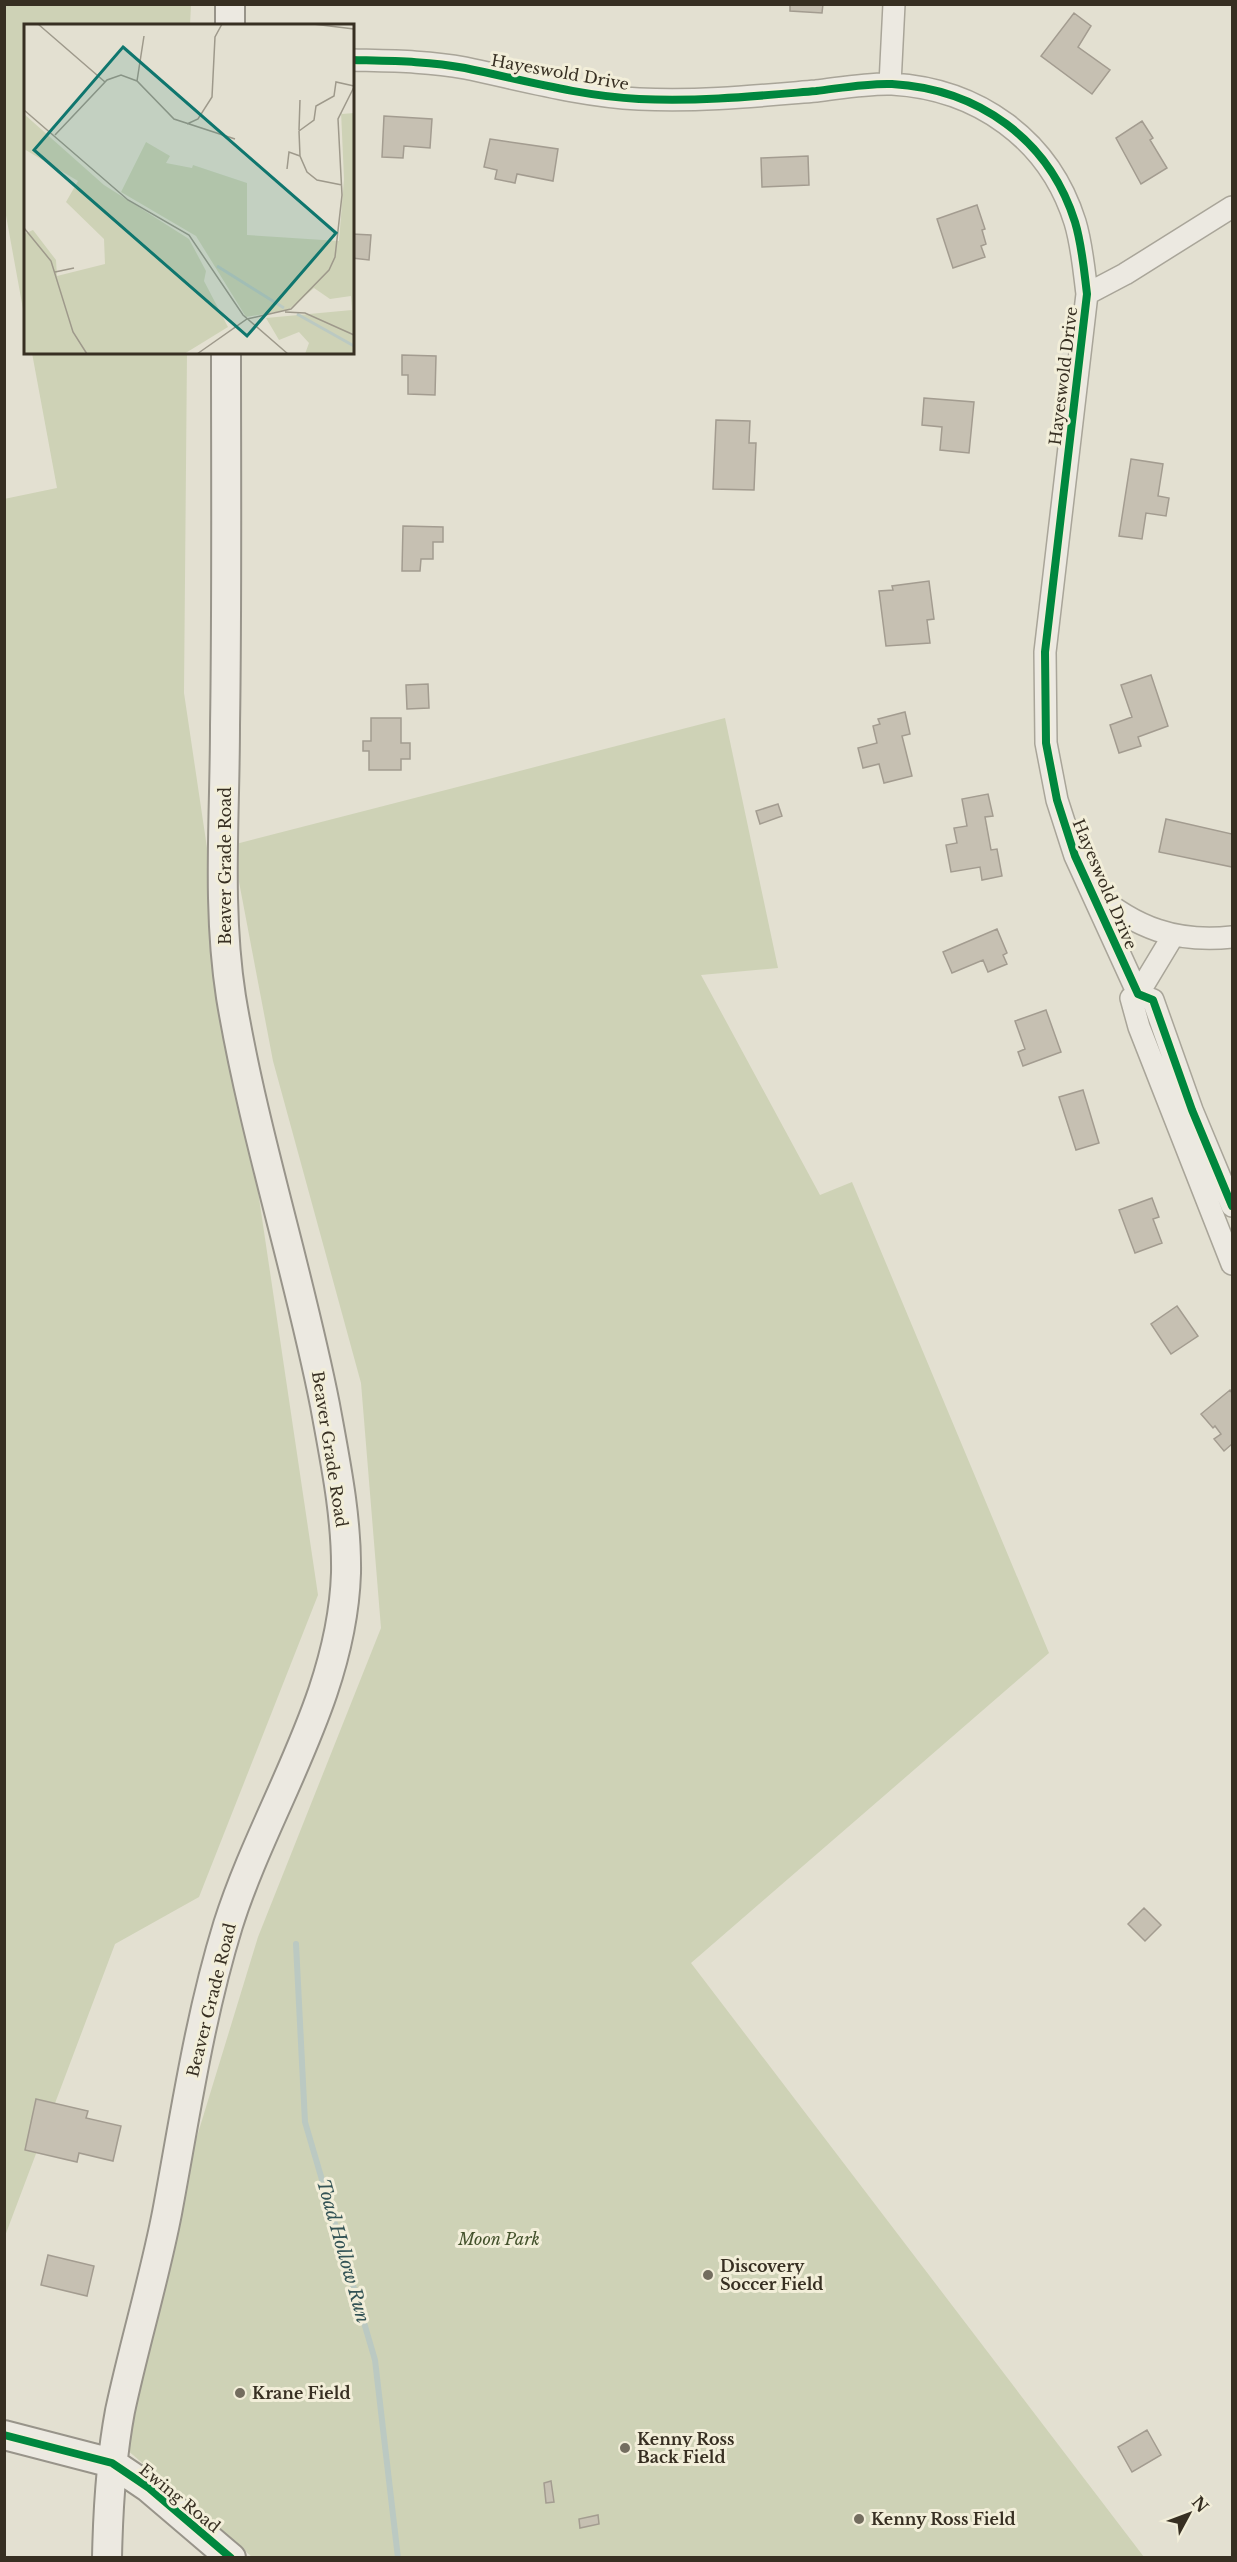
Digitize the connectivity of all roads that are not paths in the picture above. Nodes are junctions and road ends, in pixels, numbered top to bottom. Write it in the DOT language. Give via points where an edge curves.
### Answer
graph roads {
  1 [pos="230,4"];
  2 [pos="894,4"];
  3 [pos="231,24"];
  4 [pos="354,60"];
  5 [pos="890,84"];
  6 [pos="1233,207"];
  7 [pos="1087,294"];
  8 [pos="226,354"];
  9 [pos="1090,890"];
  10 [pos="1173,936"];
  11 [pos="1233,937"];
  12 [pos="1138,994"];
  13 [pos="1233,1206"];
  14 [pos="1233,1264"];
  15 [pos="4,2435"];
  16 [pos="112,2463"];
  17 [pos="107,2558"];
  18 [pos="231,2558"];
  1 -- 3 [label="main road"];
  2 -- 5 [label="street"];
  4 -- 5 [label="street, Hayeswold Drive" via="464,68 594,95 654,100 723,99"];
  5 -- 7 [label="street, Hayeswold Drive" via="943,91 966,100 1002,121 1036,151 1060,186 1075,221"];
  6 -- 7 [label="street"];
  7 -- 9 [label="street, Hayeswold Drive" via="1043,683 1050,771 1065,831"];
  8 -- 16 [label="main road, Beaver Grade Road" via="223,937 251,1104 327,1418 339,1486 346,1574 324,1687 229,1921 209,1994 167,2214"];
  9 -- 10 [label="street" via="1132,920"];
  9 -- 12 [label="street, Hayeswold Drive"];
  10 -- 11 [label="street"];
  10 -- 12 [label="street"];
  12 -- 13 [label="street, Hayeswold Drive" via="1153,1000 1192,1110"];
  12 -- 14 [label="street, Hayeswold Drive" via="1131,998 1139,1027"];
  15 -- 16 [label="main road, Ewing Road"];
  16 -- 17 [label="main road, Beaver Grade Road"];
  16 -- 18 [label="main road, Ewing Road" via="149,2488"];
}
